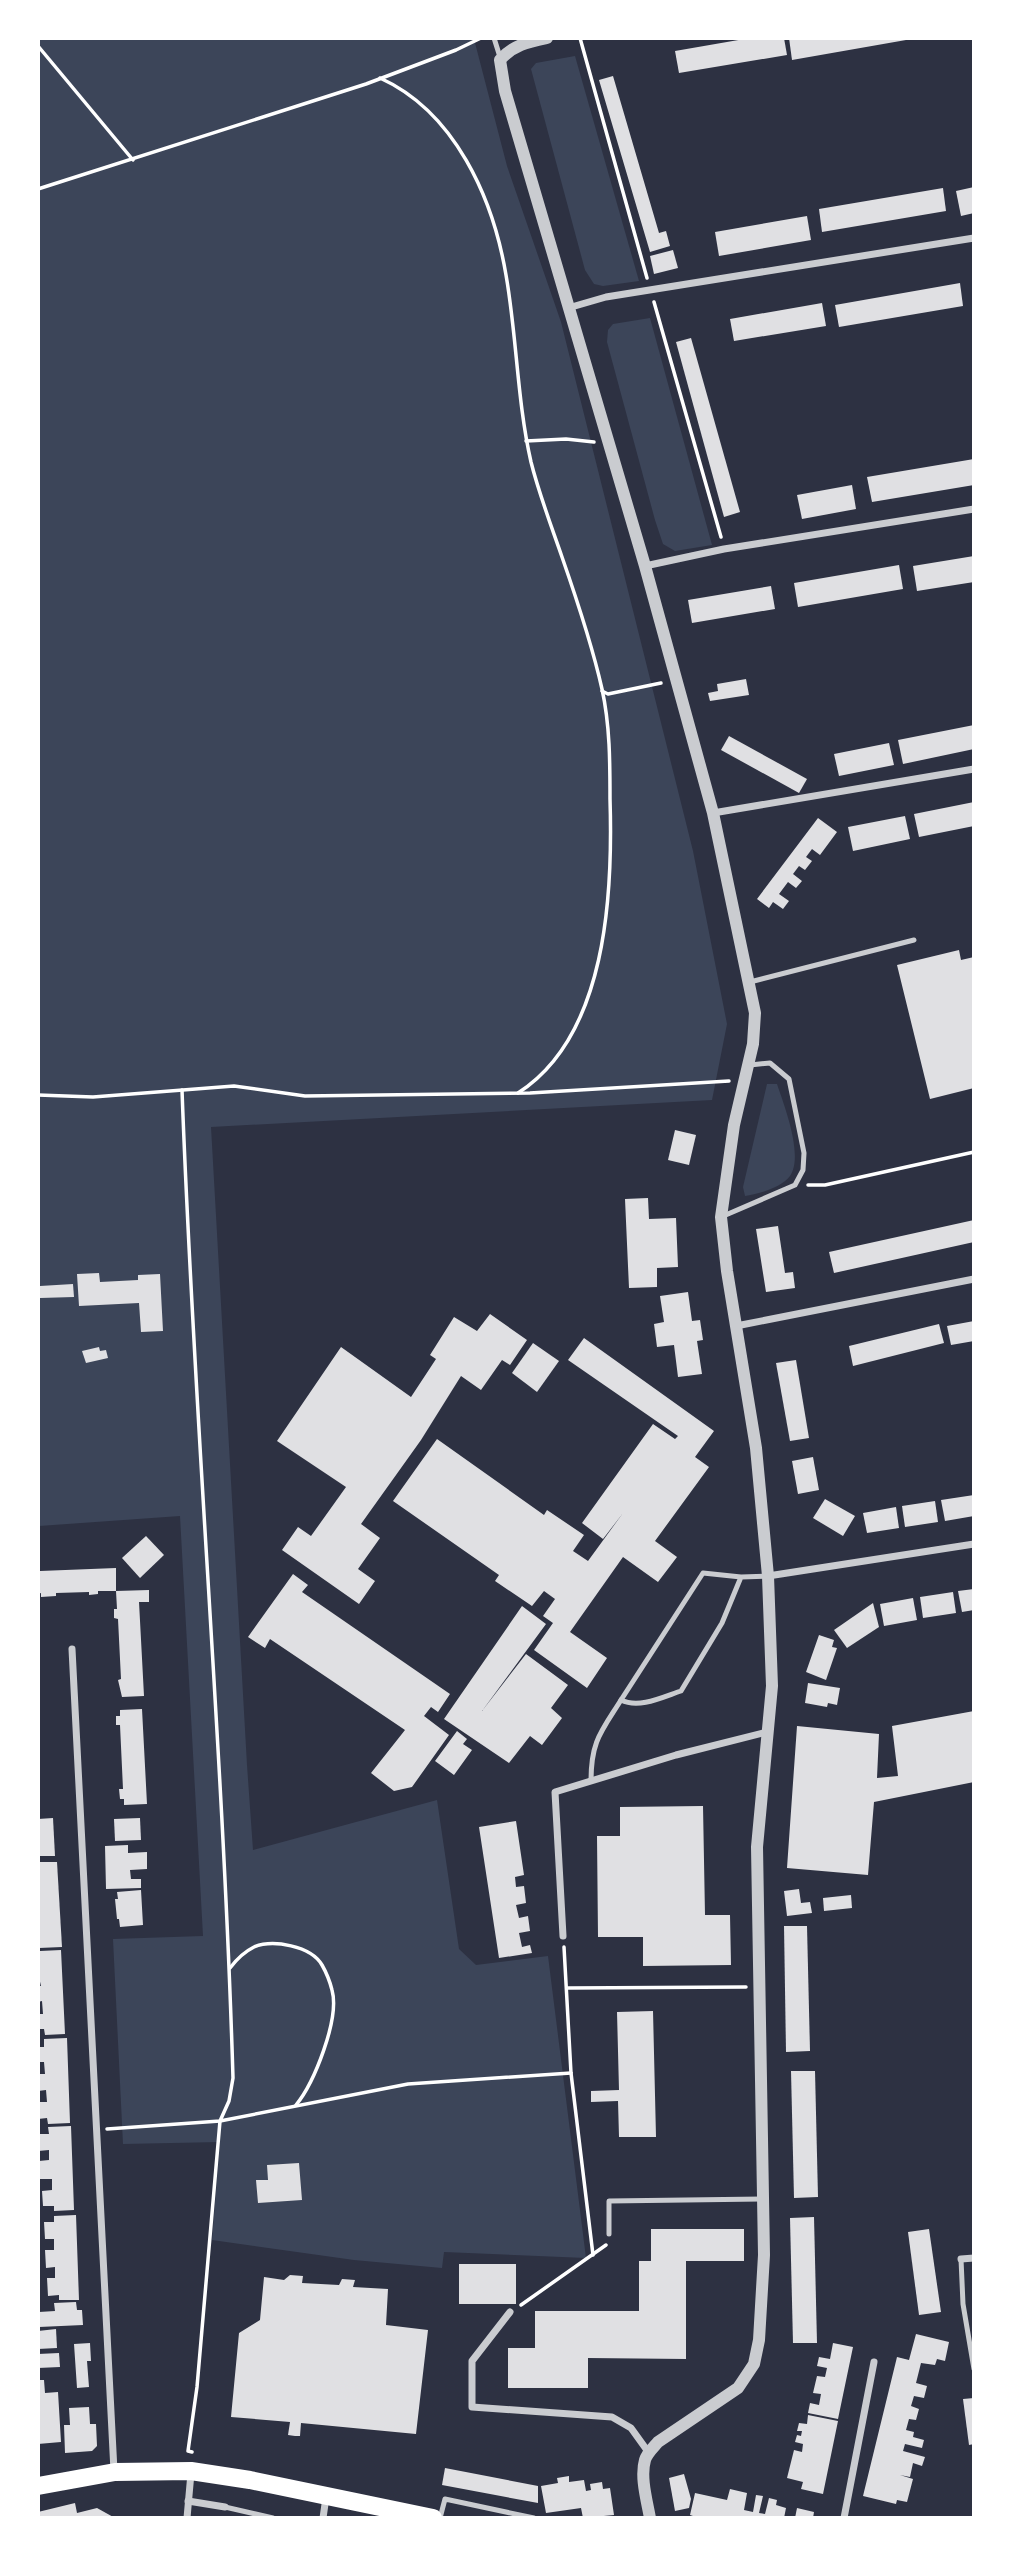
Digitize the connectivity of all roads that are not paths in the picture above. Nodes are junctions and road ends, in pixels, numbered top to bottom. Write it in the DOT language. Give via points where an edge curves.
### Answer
graph roads {
  1 [pos="494,38"];
  2 [pos="547,38"];
  3 [pos="500,60"];
  4 [pos="974,239"];
  5 [pos="568,309"];
  6 [pos="974,509"];
  7 [pos="645,566"];
  8 [pos="974,769"];
  9 [pos="713,813"];
  10 [pos="914,940"];
  11 [pos="750,982"];
  12 [pos="749,1065"];
  13 [pos="721,1217"];
  14 [pos="974,1279"];
  15 [pos="736,1326"];
  16 [pos="974,1544"];
  17 [pos="768,1576"];
  18 [pos="741,1577"];
  19 [pos="72,1649"];
  20 [pos="621,1699"];
  21 [pos="767,1732"];
  22 [pos="592,1781"];
  23 [pos="563,1936"];
  24 [pos="763,2199"];
  25 [pos="609,2234"];
  26 [pos="974,2258"];
  27 [pos="961,2259"];
  28 [pos="510,2312"];
  29 [pos="874,2362"];
  30 [pos="974,2369"];
  31 [pos="649,2453"];
  32 [pos="191,2471"];
  33 [pos="114,2472"];
  34 [pos="38,2486"];
  35 [pos="327,2496"];
  36 [pos="188,2501"];
  37 [pos="225,2507"];
  38 [pos="187,2518"];
  39 [pos="274,2518"];
  40 [pos="323,2518"];
  41 [pos="433,2518"];
  42 [pos="440,2518"];
  43 [pos="534,2518"];
  44 [pos="650,2518"];
  45 [pos="844,2518"];
  1 -- 3 [label="lane"];
  2 -- 3 [label="street" via="519,45"];
  3 -- 5 [label="street"];
  4 -- 5 [label="street" via="606,297"];
  5 -- 7 [label="street"];
  6 -- 7 [label="street"];
  7 -- 9 [label="street"];
  8 -- 9 [label="street"];
  9 -- 11 [label="street"];
  10 -- 11 [label="lane"];
  11 -- 12 [label="street" via="755,1013"];
  12 -- 13 [label="street" via="734,1125"];
  12 -- 13 [label="lane" via="770,1063 789,1079 804,1153 803,1170 795,1185"];
  13 -- 15 [label="street"];
  14 -- 15 [label="street"];
  15 -- 17 [label="street" via="759,1473"];
  16 -- 17 [label="street"];
  17 -- 18 [label="lane"];
  17 -- 21 [label="street" via="772,1686"];
  18 -- 20 [label="lane" via="703,1573"];
  18 -- 20 [label="lane" via="722,1623 681,1691 646,1702 629,1704"];
  19 -- 33 [label="street"];
  20 -- 22 [label="lane" via="596,1739"];
  21 -- 22 [label="street"];
  21 -- 24 [label="street" via="757,1847"];
  22 -- 23 [label="street" via="555,1792"];
  24 -- 25 [label="lane" via="609,2201"];
  24 -- 31 [label="street" via="765,2255 754,2364 738,2388 658,2442"];
  26 -- 27 [label="street"];
  27 -- 30 [label="lane"];
  28 -- 31 [label="street" via="472,2361 472,2407 612,2417 631,2428"];
  29 -- 45 [label="street"];
  31 -- 44 [label="street" via="644,2473"];
  32 -- 33 [label="main road"];
  32 -- 35 [label="main road"];
  32 -- 36 [label="street"];
  33 -- 34 [label="main road"];
  35 -- 40 [label="street"];
  35 -- 41 [label="main road"];
  36 -- 37 [label="street"];
  36 -- 38 [label="street"];
  37 -- 39 [label="lane"];
  42 -- 43 [label="lane" via="445,2499"];
}
